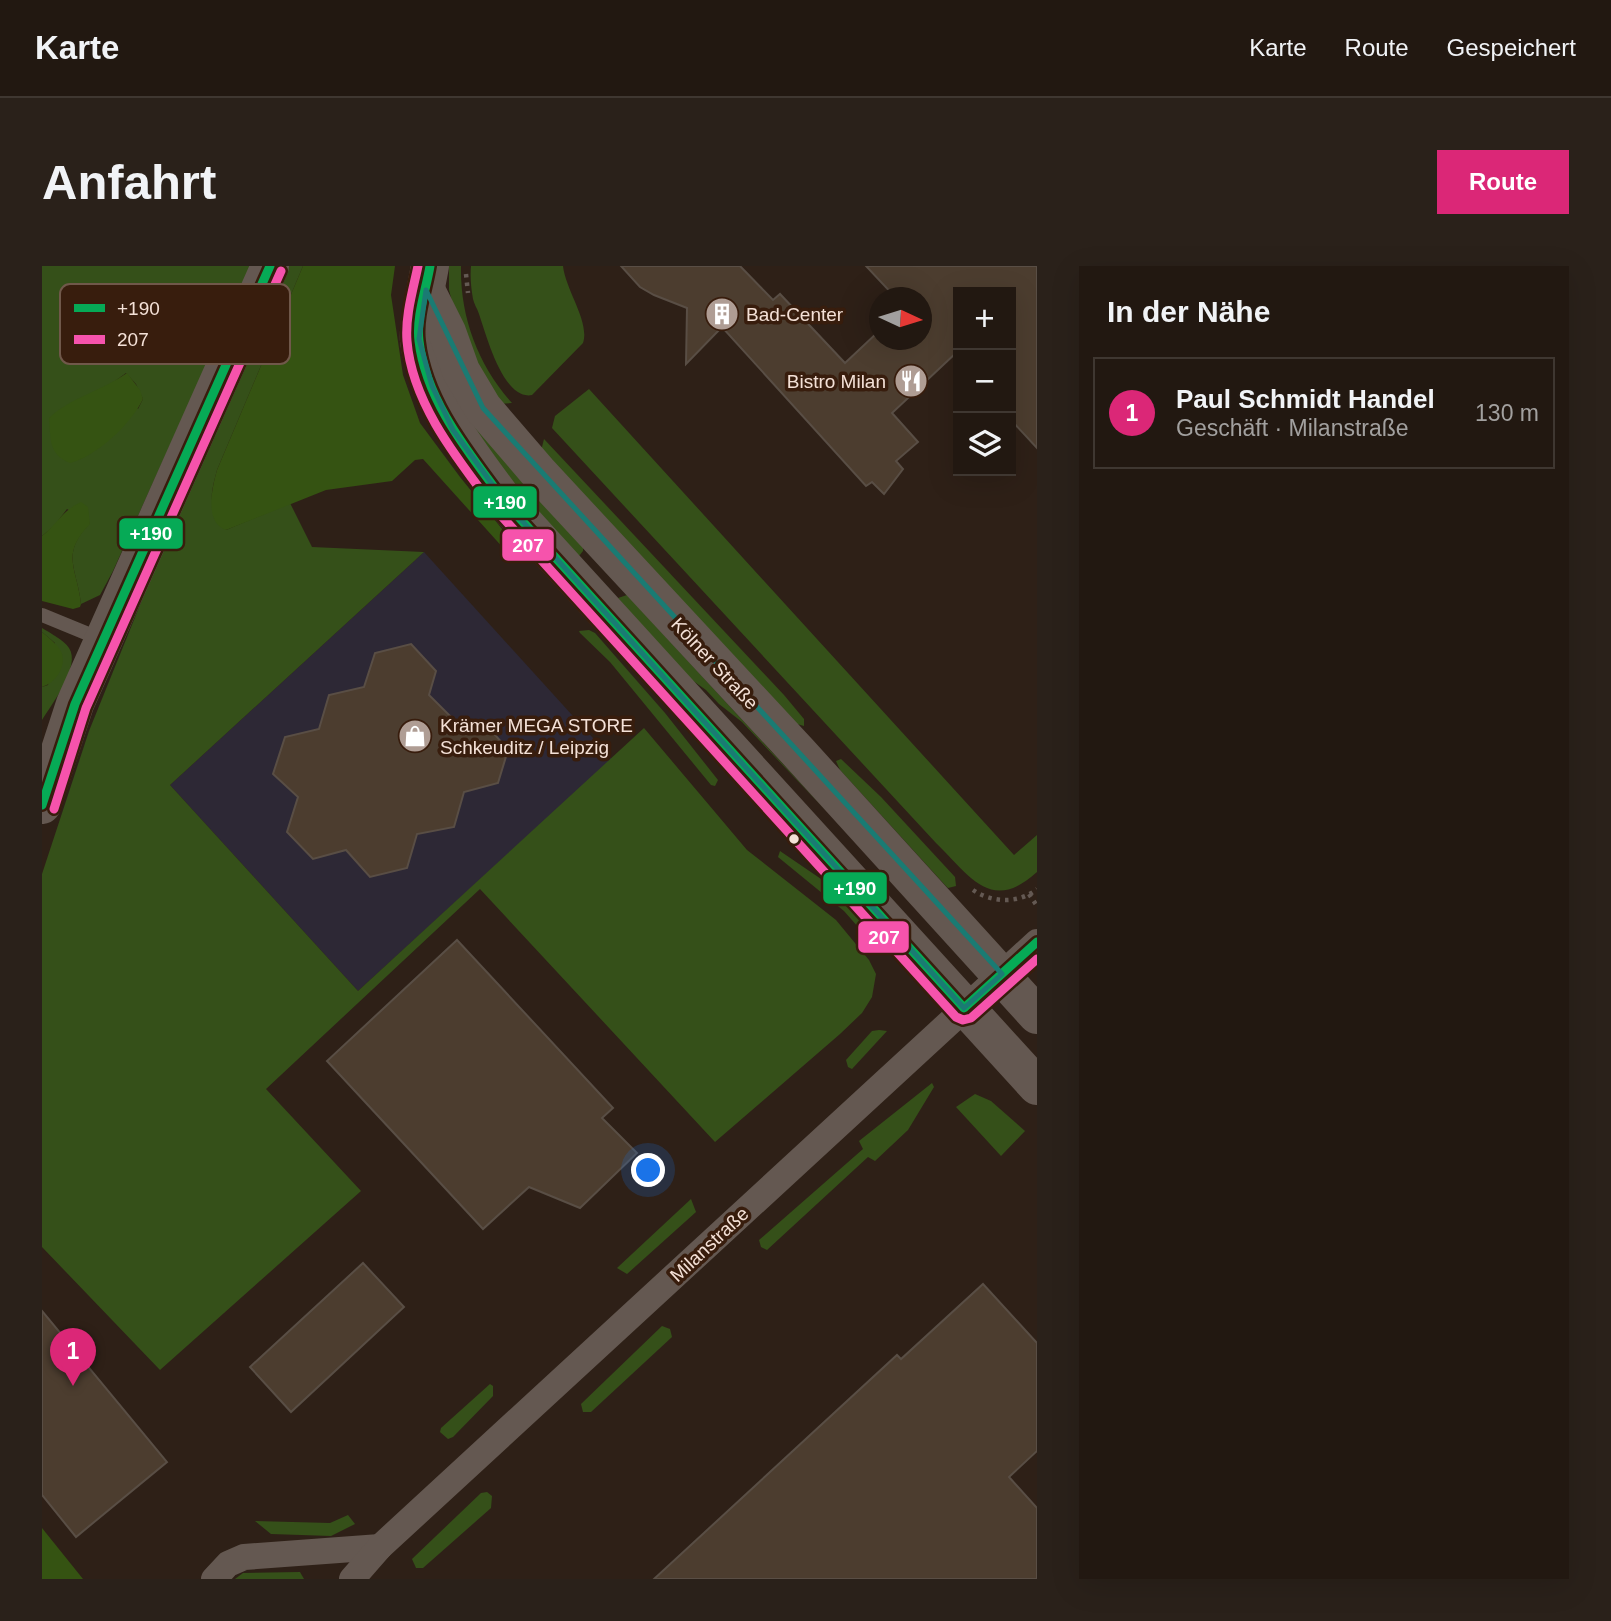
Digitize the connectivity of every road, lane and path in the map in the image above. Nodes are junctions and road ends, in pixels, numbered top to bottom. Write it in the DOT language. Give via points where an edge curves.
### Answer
graph roads {
  1 [pos="270,266"];
  2 [pos="466,266"];
  3 [pos="428,278"];
  4 [pos="262,284"];
  5 [pos="468,296"];
  6 [pos="227,364"];
  7 [pos="42,615"];
  8 [pos="104,640"];
  9 [pos="75,704"];
  10 [pos="42,756"];
  11 [pos="42,805"];
  12 [pos="967,885"];
  13 [pos="1037,889"];
  14 [pos="1028,894"];
  15 [pos="1037,906"];
  16 [pos="1037,942"];
  17 [pos="1002,974"];
  18 [pos="964,1008"];
  19 [pos="1037,1014"];
  20 [pos="1037,1086"];
  21 [pos="380,1547"];
  22 [pos="214,1579"];
  23 [pos="352,1579"];
  1 -- 4 [label="street"];
  2 -- 5 [label="path"];
  3 -- 17 [label="street, Kölner Straße" via="461,371 483,408"];
  3 -- 18 [label="street, Kölner Straße" via="419,339 432,386 453,430 505,502"];
  6 -- 8 [label="street"];
  7 -- 8 [label="lane"];
  8 -- 9 [label="street"];
  9 -- 10 [label="street"];
  9 -- 11 [label="street"];
  12 -- 14 [label="path" via="999,900 1018,900"];
  13 -- 14 [label="path"];
  14 -- 15 [label="path"];
  16 -- 17 [label="street, Milanstraße"];
  17 -- 18 [label="street, Milanstraße"];
  17 -- 19 [label="street, Kölner Straße"];
  18 -- 20 [label="street, Kölner Straße"];
  18 -- 21 [label="street, Milanstraße"];
  21 -- 22 [label="street" via="244,1557 228,1564"];
  21 -- 23 [label="street, Milanstraße"];
}
